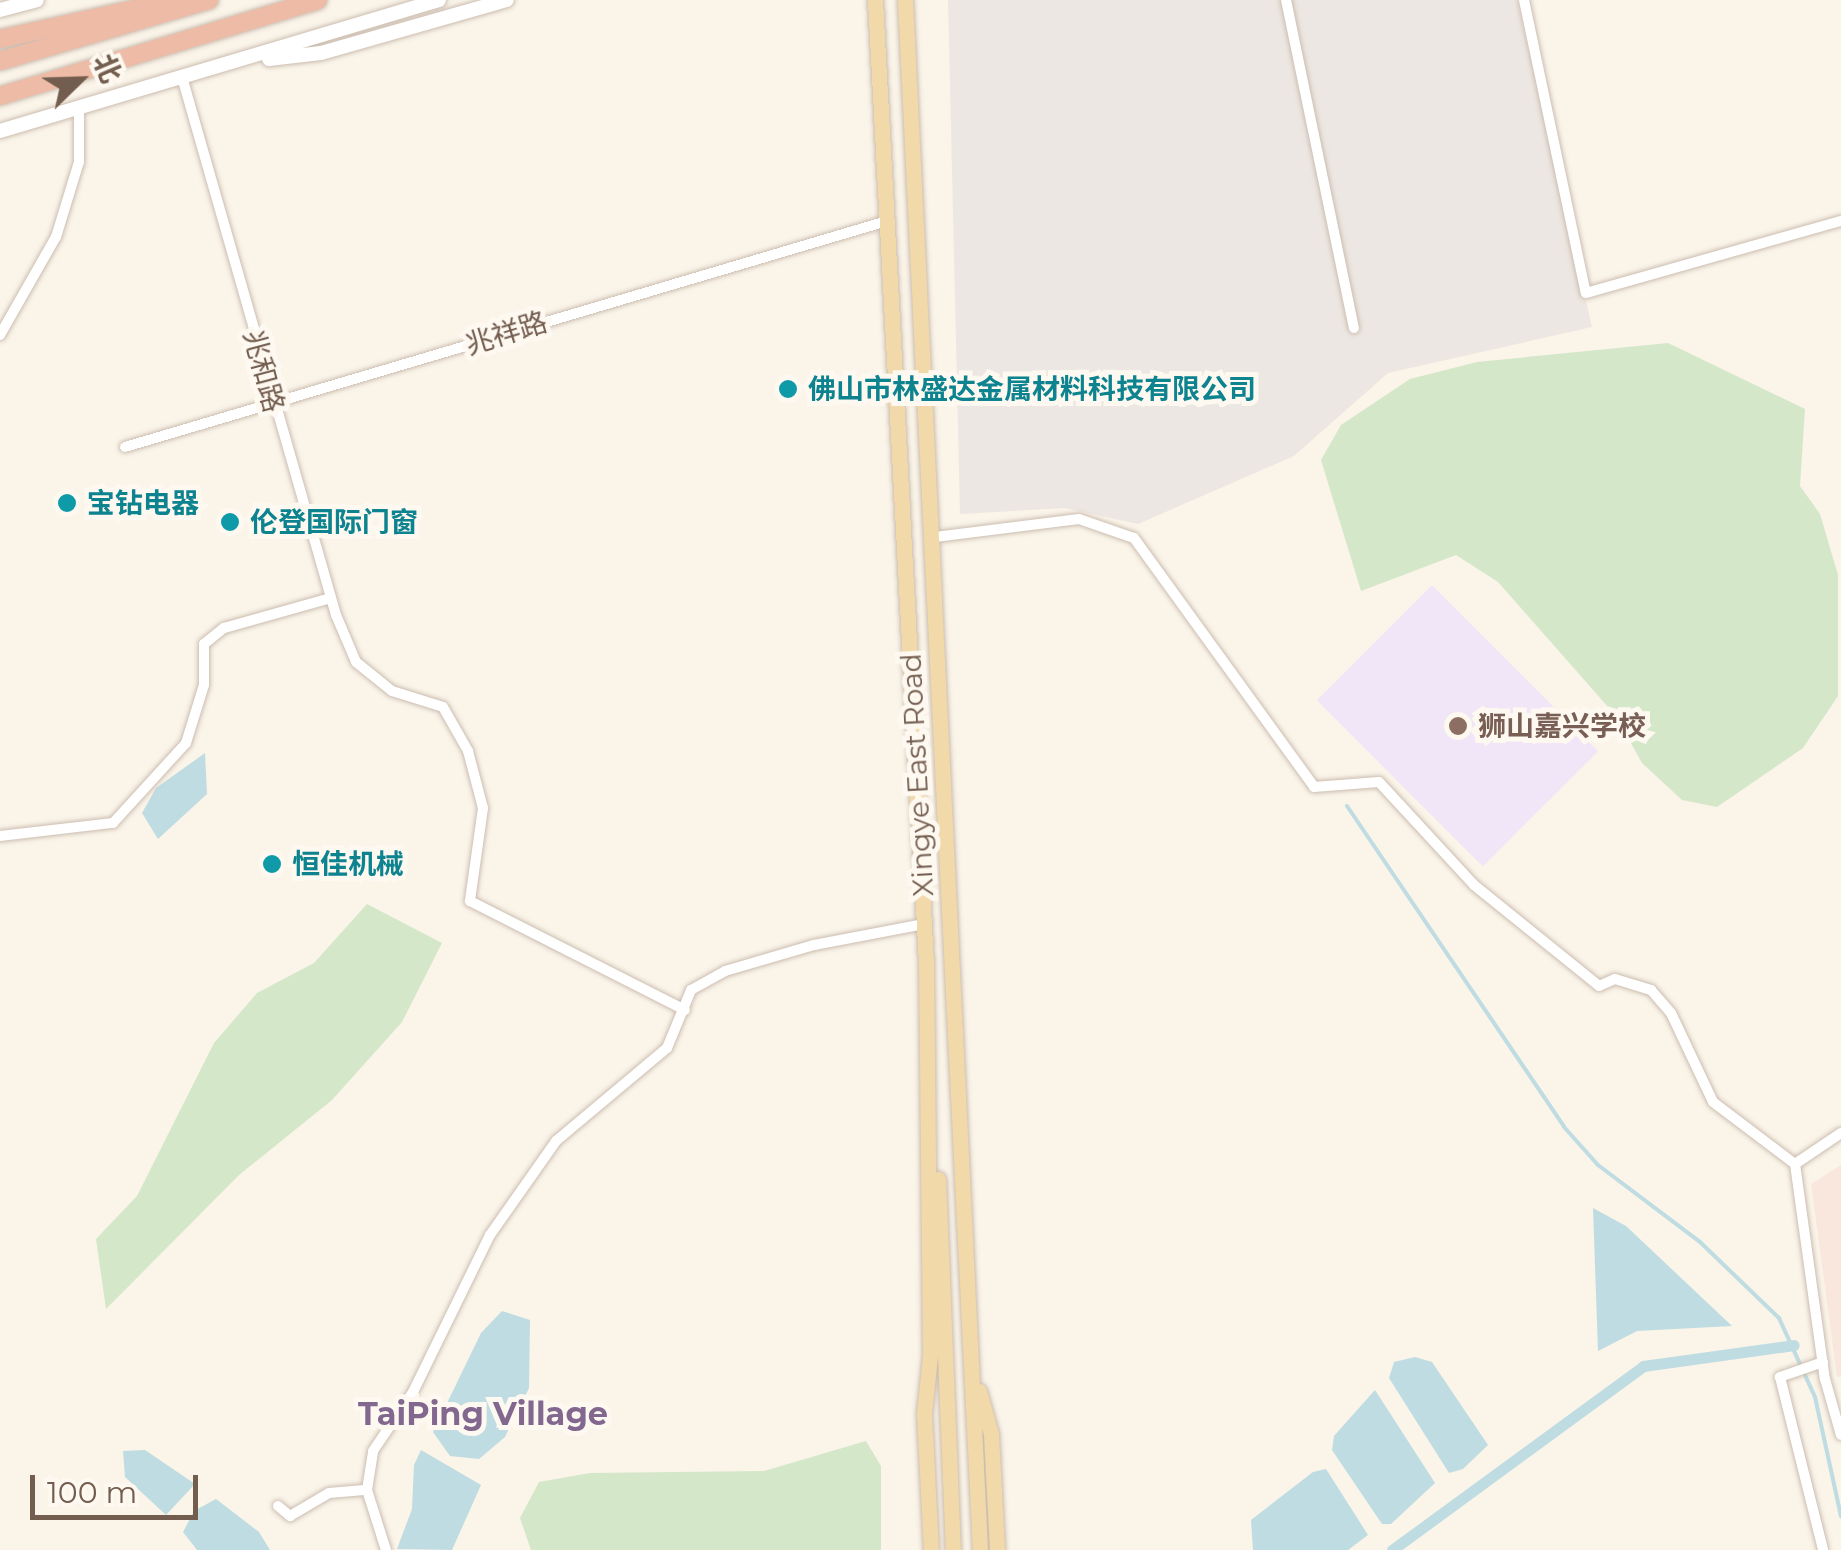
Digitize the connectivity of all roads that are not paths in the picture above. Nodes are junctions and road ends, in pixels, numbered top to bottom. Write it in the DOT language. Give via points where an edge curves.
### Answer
graph roads {
  1 [pos="37,0"];
  2 [pos="175,0"];
  3 [pos="209,0"];
  4 [pos="318,0"];
  5 [pos="439,0"];
  6 [pos="507,0"];
  7 [pos="875,0"];
  8 [pos="905,0"];
  9 [pos="1286,0"];
  10 [pos="1524,0"];
  11 [pos="0,10"];
  12 [pos="0,39"];
  13 [pos="0,60"];
  14 [pos="244,60"];
  15 [pos="182,77"];
  16 [pos="0,96"];
  17 [pos="79,108"];
  18 [pos="0,131"];
  19 [pos="887,221"];
  20 [pos="1841,221"];
  21 [pos="1354,328"];
  22 [pos="0,335"];
  23 [pos="272,403"];
  24 [pos="125,447"];
  25 [pos="935,537"];
  26 [pos="331,598"];
  27 [pos="0,836"];
  28 [pos="924,924"];
  29 [pos="926,964"];
  30 [pos="685,1010"];
  31 [pos="1841,1133"];
  32 [pos="1795,1164"];
  33 [pos="1823,1362"];
  34 [pos="972,1364"];
  35 [pos="1841,1435"];
  36 [pos="366,1490"];
  37 [pos="278,1506"];
  38 [pos="386,1550"];
  39 [pos="931,1550"];
  40 [pos="953,1550"];
  41 [pos="980,1550"];
  42 [pos="997,1550"];
  43 [pos="1824,1550"];
  1 -- 11 [label="main road"];
  2 -- 12 [label="highway"];
  3 -- 13 [label="highway"];
  4 -- 16 [label="highway"];
  5 -- 14 [label="main road"];
  6 -- 14 [label="main road" via="321,52"];
  7 -- 19 [label="main road, Xingye East Road"];
  8 -- 25 [label="main road, Xingye East Road"];
  9 -- 21 [label="street"];
  10 -- 20 [label="street" via="1586,293"];
  14 -- 15 [label="main road"];
  15 -- 17 [label="main road"];
  15 -- 23 [label="street, 兆和路"];
  17 -- 18 [label="main road"];
  17 -- 22 [label="street" via="79,162 56,237"];
  19 -- 23 [label="street, 兆祥路"];
  19 -- 28 [label="main road, Xingye East Road"];
  23 -- 24 [label="street, 兆祥路"];
  23 -- 26 [label="street, 兆和路"];
  25 -- 32 [label="street" via="1079,519 1134,538 1314,788 1379,782 1474,885 1599,986 1615,979 1652,990 1671,1013 1713,1102"];
  25 -- 34 [label="main road, Xingye East Road"];
  26 -- 27 [label="street" via="224,628 204,644 204,684 186,742 113,823"];
  26 -- 30 [label="street, 兆和路" via="356,662 392,691 443,707 468,751 483,808 470,901"];
  28 -- 29 [label="main road, Xingye East Road"];
  28 -- 30 [label="street" via="725,971 691,990"];
  29 -- 39 [label="main road, Xingye East Road" via="930,1356 924,1414"];
  29 -- 40 [label="main road"];
  30 -- 36 [label="street" via="667,1048 556,1141 490,1236 413,1392 373,1451"];
  31 -- 32 [label="street"];
  32 -- 33 [label="street"];
  33 -- 35 [label="street"];
  33 -- 43 [label="street" via="1780,1377"];
  34 -- 41 [label="main road, Xingye East Road"];
  34 -- 42 [label="main road" via="991,1434"];
  36 -- 37 [label="street" via="329,1494 290,1516"];
  36 -- 38 [label="street"];
}
